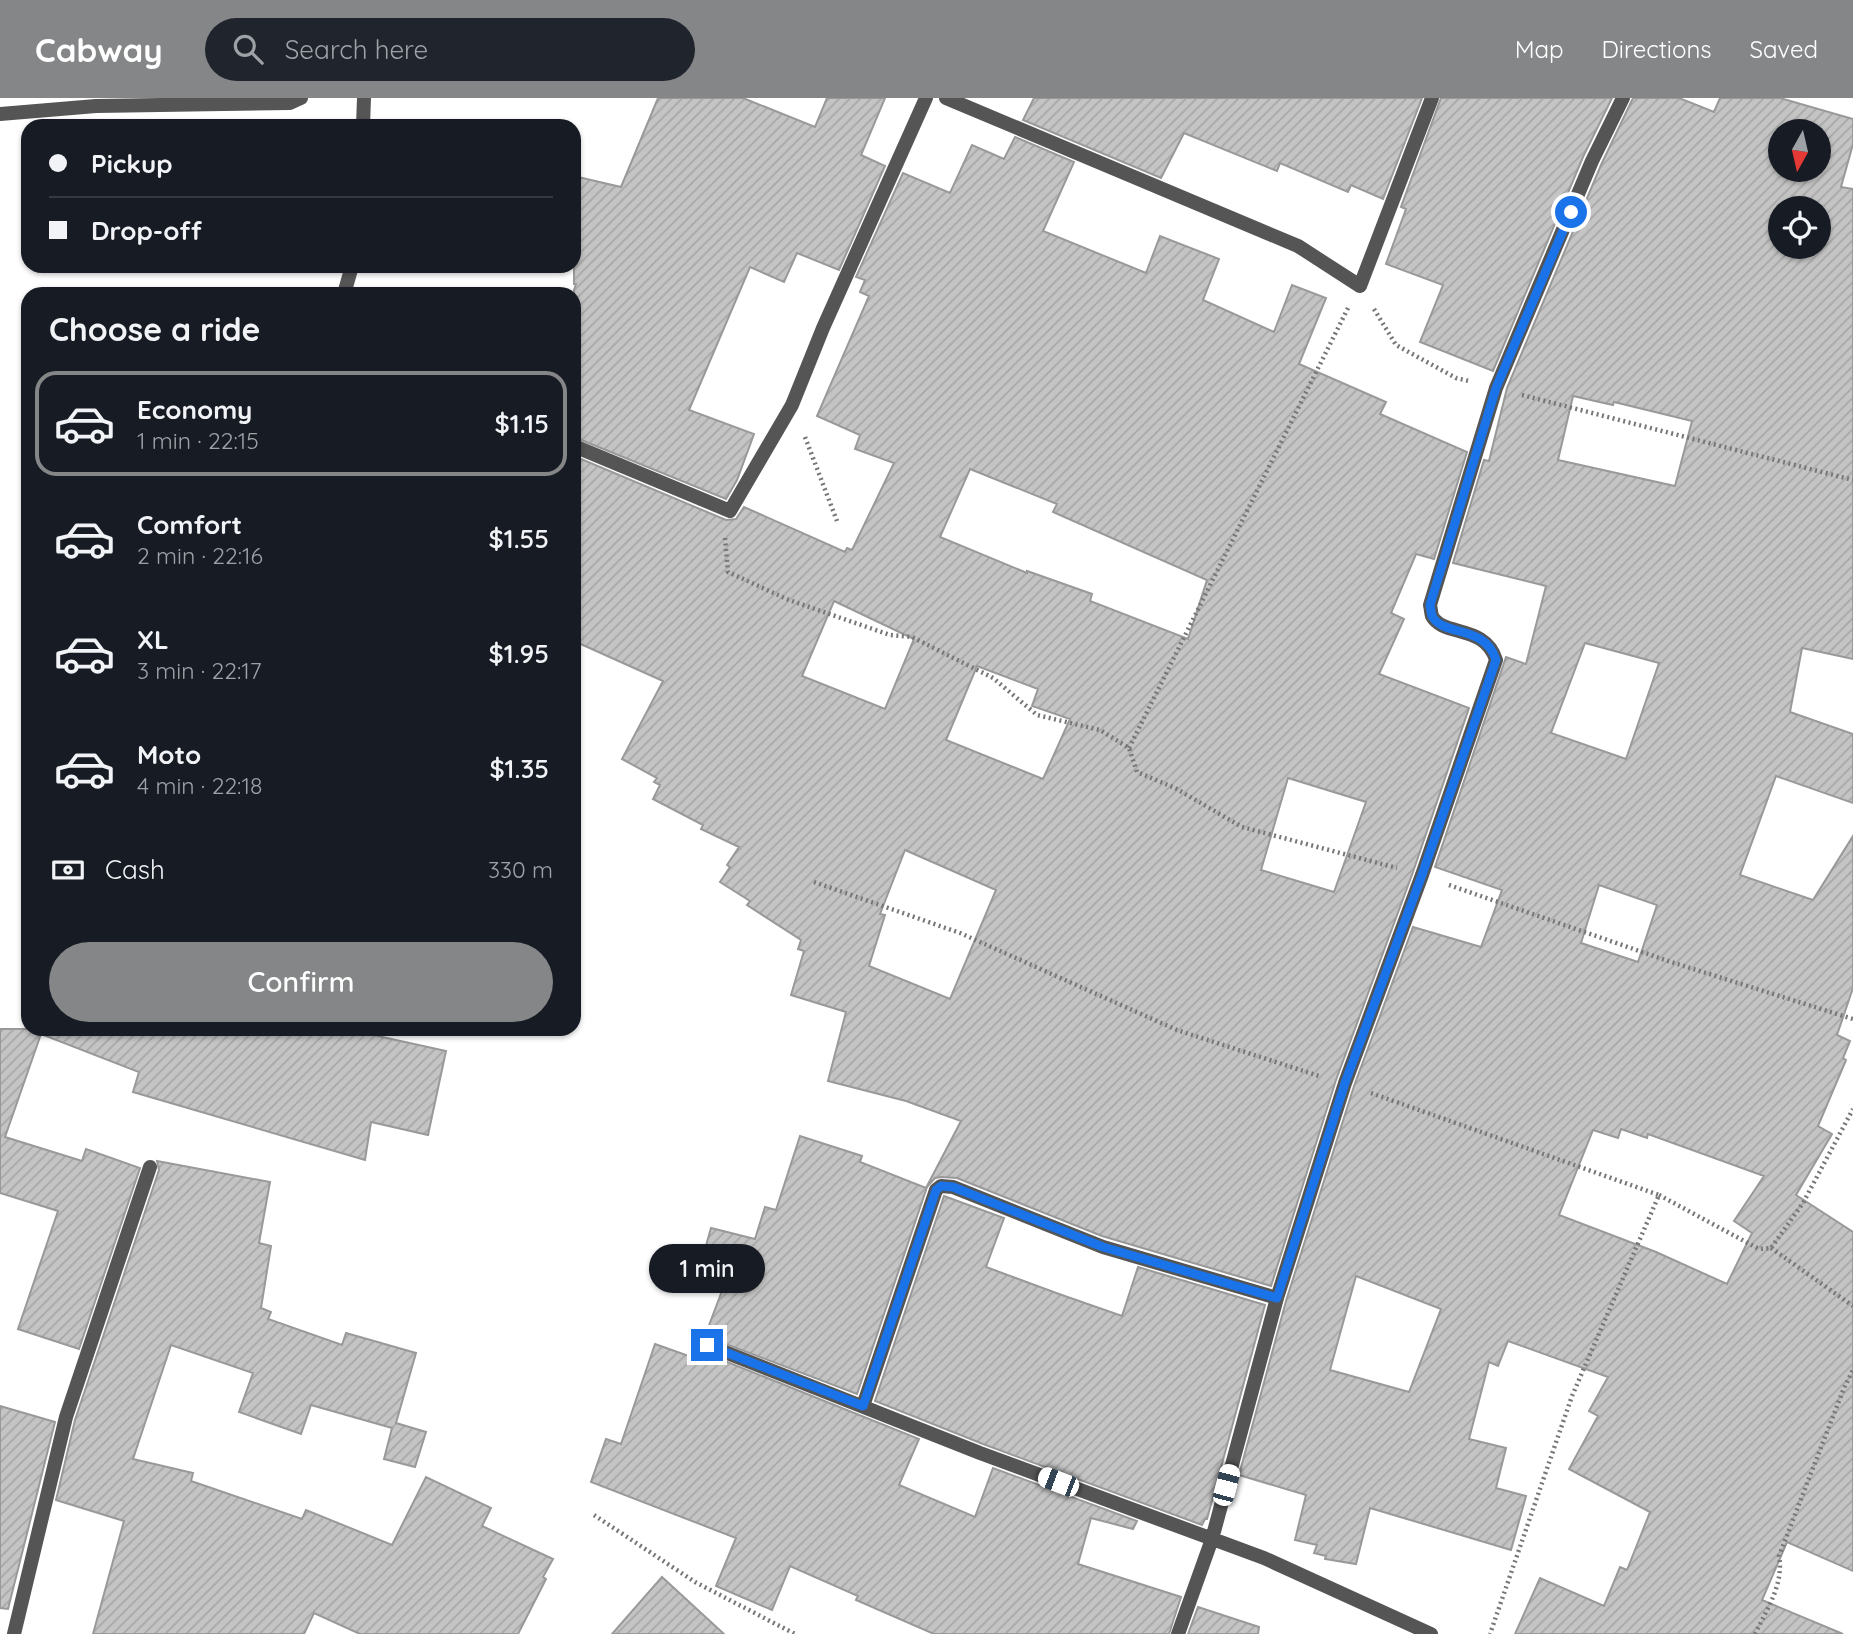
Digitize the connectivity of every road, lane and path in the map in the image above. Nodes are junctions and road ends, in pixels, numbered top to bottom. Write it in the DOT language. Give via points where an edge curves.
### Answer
graph roads {
  1 [pos="301,98"];
  2 [pos="364,98"];
  3 [pos="926,98"];
  4 [pos="946,98"];
  5 [pos="1432,98"];
  6 [pos="1623,98"];
  7 [pos="113,102"];
  8 [pos="0,114"];
  9 [pos="363,119"];
  10 [pos="1360,286"];
  11 [pos="1496,388"];
  12 [pos="792,405"];
  13 [pos="581,449"];
  14 [pos="1853,480"];
  15 [pos="730,512"];
  16 [pos="837,520"];
  17 [pos="1129,748"];
  18 [pos="1422,875"];
  19 [pos="1853,1019"];
  20 [pos="1853,1109"];
  21 [pos="150,1167"];
  22 [pos="1659,1195"];
  23 [pos="1771,1248"];
  24 [pos="1277,1298"];
  25 [pos="1853,1306"];
  26 [pos="707,1345"];
  27 [pos="1853,1370"];
  28 [pos="863,1406"];
  29 [pos="594,1515"];
  30 [pos="1212,1539"];
  31 [pos="14,1634"];
  32 [pos="795,1634"];
  33 [pos="1178,1634"];
  34 [pos="1431,1634"];
  35 [pos="1755,1634"];
  1 -- 7 [label="street" via="290,103"];
  2 -- 9 [label="street"];
  3 -- 12 [label="street"];
  4 -- 10 [label="street" via="1298,246"];
  5 -- 10 [label="street"];
  6 -- 11 [label="street"];
  7 -- 8 [label="street"];
  10 -- 11 [label="path" via="1396,345 1456,378"];
  10 -- 17 [label="path"];
  11 -- 14 [label="path"];
  11 -- 18 [label="street" via="1430,605 1438,622 1481,638 1496,660"];
  12 -- 15 [label="street"];
  12 -- 16 [label="path"];
  13 -- 15 [label="street"];
  15 -- 17 [label="path" via="725,539 728,572 789,600 890,635 912,637 993,678 1037,715 1100,730"];
  17 -- 18 [label="path" via="1137,772 1242,827"];
  18 -- 19 [label="path" via="1671,962"];
  18 -- 24 [label="street" via="1345,1083"];
  20 -- 23 [label="path" via="1803,1203"];
  21 -- 31 [label="street" via="66,1417"];
  22 -- 23 [label="path" via="1759,1248"];
  23 -- 25 [label="path"];
  24 -- 28 [label="street" via="1103,1247 941,1186"];
  24 -- 30 [label="street"];
  26 -- 28 [label="street"];
  27 -- 35 [label="path" via="1779,1556 1782,1570 1777,1587"];
  28 -- 30 [label="street"];
  29 -- 32 [label="path" via="695,1582"];
  30 -- 33 [label="street"];
  30 -- 34 [label="street"];
}
